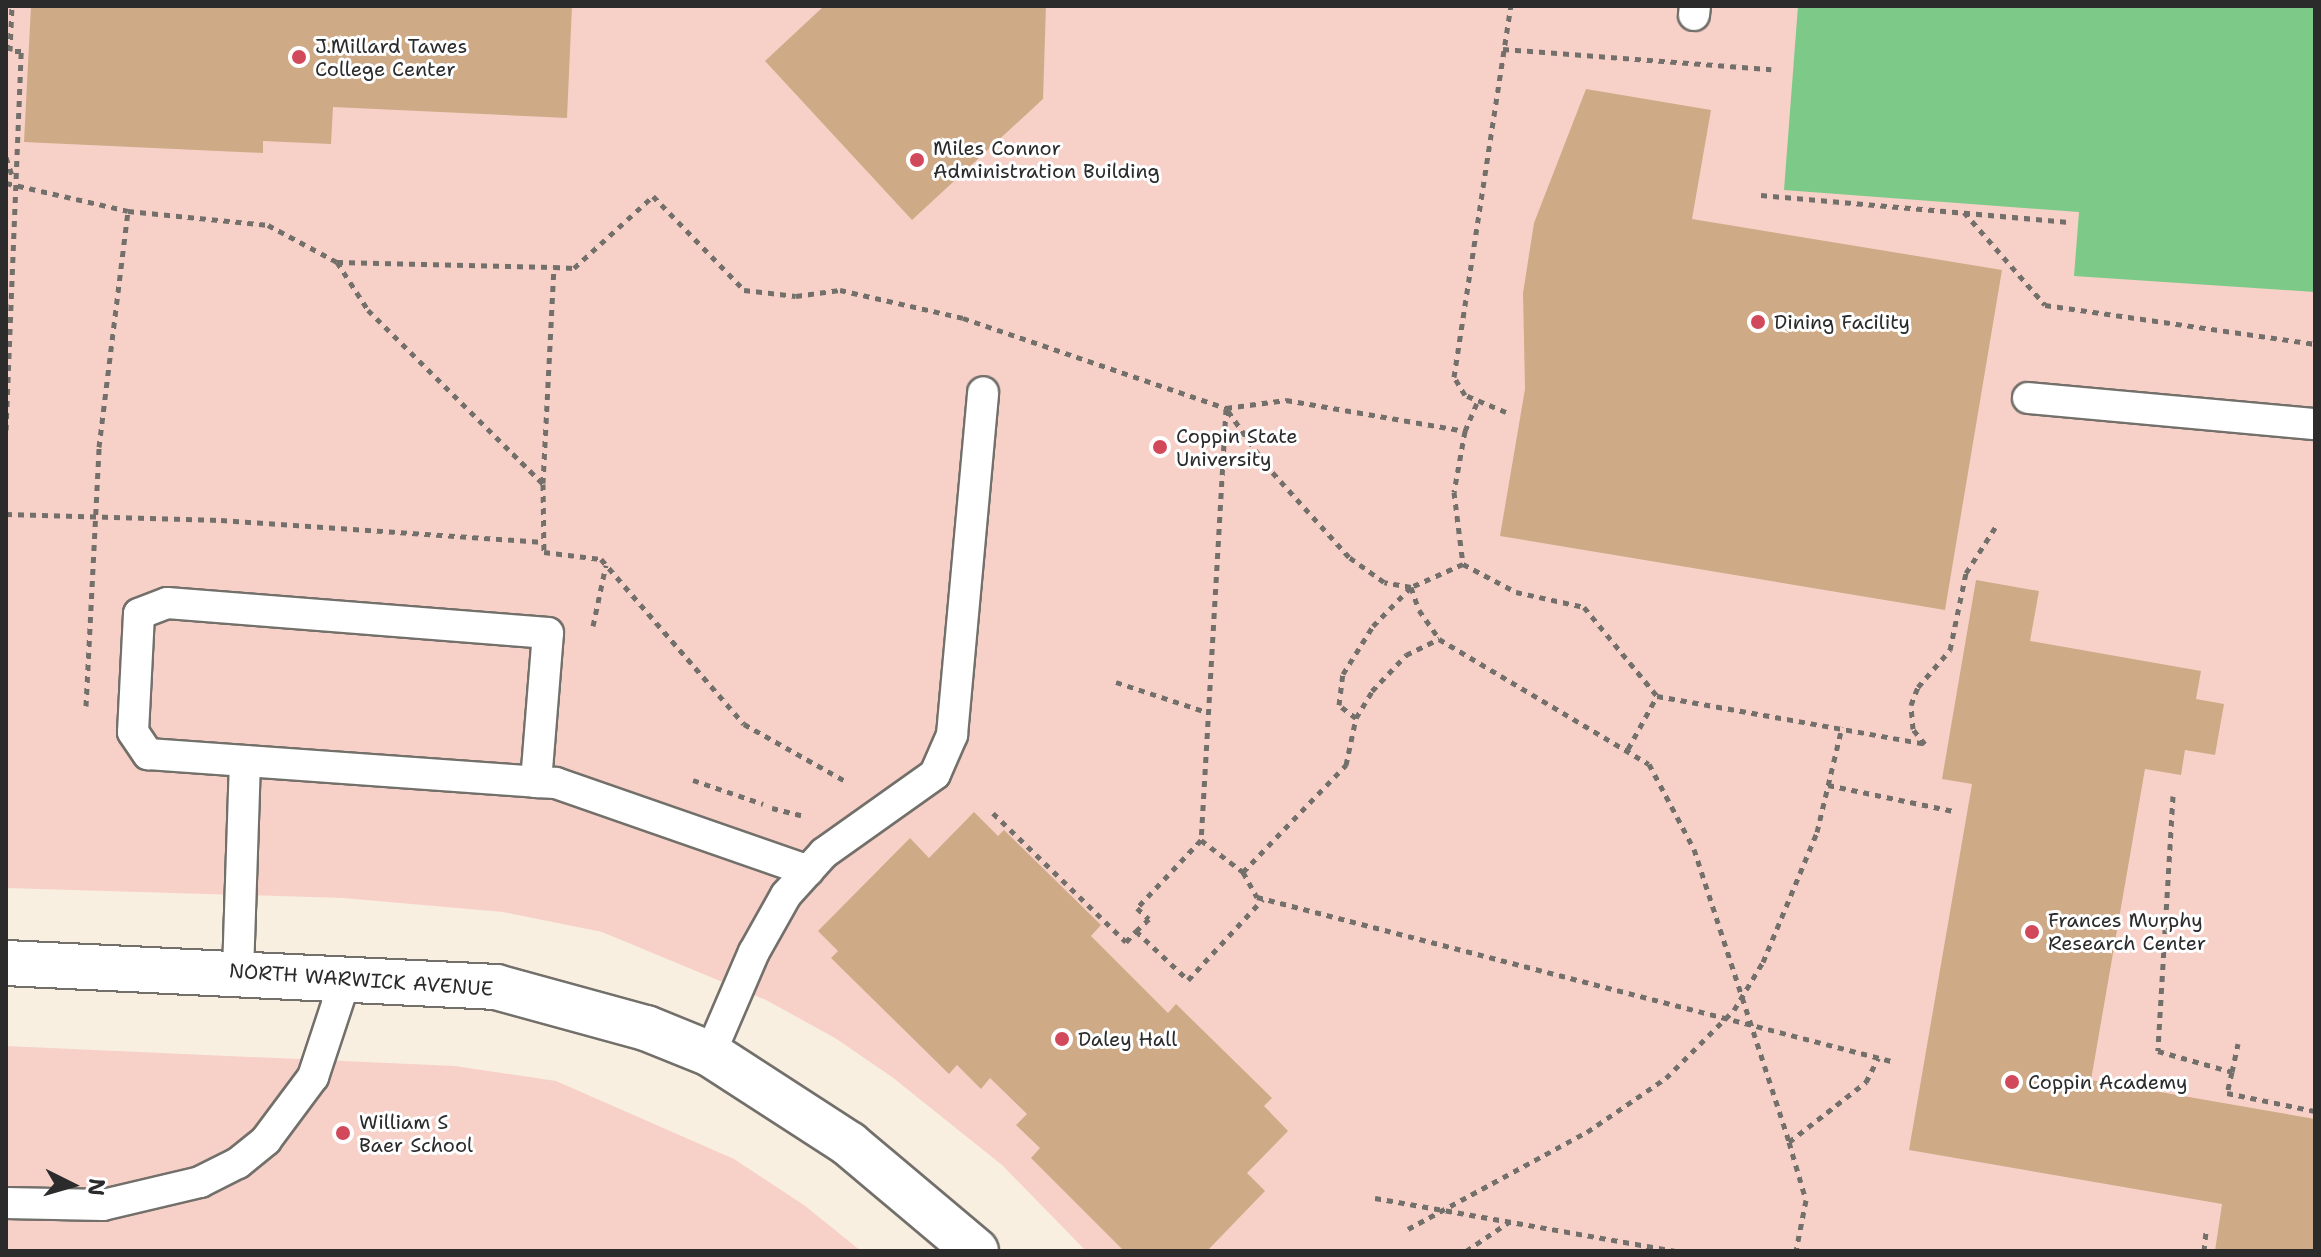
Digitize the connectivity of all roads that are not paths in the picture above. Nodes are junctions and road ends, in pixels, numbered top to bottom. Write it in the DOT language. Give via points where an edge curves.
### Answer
graph roads {
  1 [pos="983,392"];
  2 [pos="2028,398"];
  3 [pos="2315,424"];
  4 [pos="245,761"];
  5 [pos="536,782"];
  6 [pos="808,871"];
  7 [pos="6,963"];
  8 [pos="238,972"];
  9 [pos="346,977"];
  10 [pos="710,1054"];
  11 [pos="6,1203"];
  12 [pos="976,1251"];
  1 -- 6 [label="lane" via="952,735 935,774 824,853"];
  2 -- 3 [label="lane"];
  4 -- 5 [label="lane"];
  4 -- 5 [label="lane" via="148,754 133,732 139,614 167,603 548,633"];
  4 -- 8 [label="lane"];
  5 -- 6 [label="lane" via="556,783"];
  6 -- 10 [label="lane" via="786,895 754,952"];
  7 -- 8 [label="street, NORTH WARWICK AVENUE"];
  8 -- 9 [label="street, NORTH WARWICK AVENUE"];
  9 -- 10 [label="street, NORTH WARWICK AVENUE" via="496,987 646,1028"];
  9 -- 11 [label="lane" via="313,1077 266,1140 238,1163 200,1182 116,1203"];
  10 -- 12 [label="street, NORTH WARWICK AVENUE" via="849,1144"];
}
